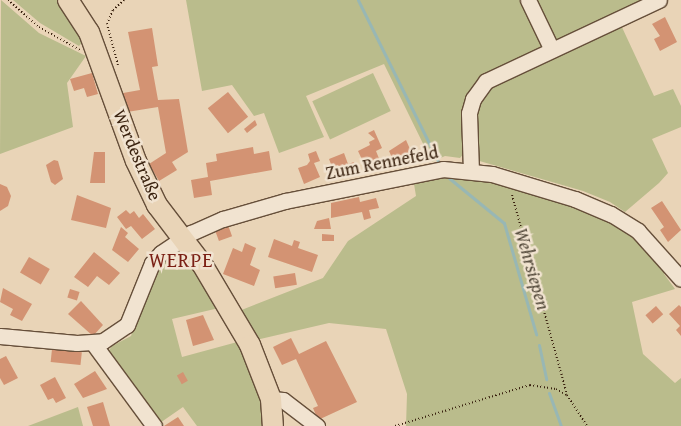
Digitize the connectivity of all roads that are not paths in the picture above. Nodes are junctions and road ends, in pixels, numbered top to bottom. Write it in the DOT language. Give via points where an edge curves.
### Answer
graph roads {
  1 [pos="68,0"];
  2 [pos="528,0"];
  3 [pos="659,0"];
  4 [pos="552,50"];
  5 [pos="472,171"];
  6 [pos="183,238"];
  7 [pos="681,279"];
  8 [pos="0,336"];
  9 [pos="93,343"];
  10 [pos="271,399"];
  11 [pos="154,426"];
  12 [pos="273,426"];
  13 [pos="317,426"];
  1 -- 6 [label="main road, Werdestraße" via="84,23 101,63 143,178 157,205"];
  2 -- 4 [label="street"];
  3 -- 4 [label="street"];
  4 -- 5 [label="street" via="494,75 476,92 470,113"];
  5 -- 6 [label="street, Zum Rennefeld" via="434,170 285,201 223,219"];
  5 -- 7 [label="street, Zum Rennefeld" via="575,199 621,219 648,240"];
  6 -- 9 [label="street, Zum Rennefeld" via="161,252 146,273 127,325 111,338"];
  6 -- 10 [label="main road, Werdestraße" via="250,344"];
  8 -- 9 [label="street"];
  9 -- 11 [label="street"];
  10 -- 12 [label="main road, Werdestraße"];
  10 -- 13 [label="street" via="283,400"];
}
